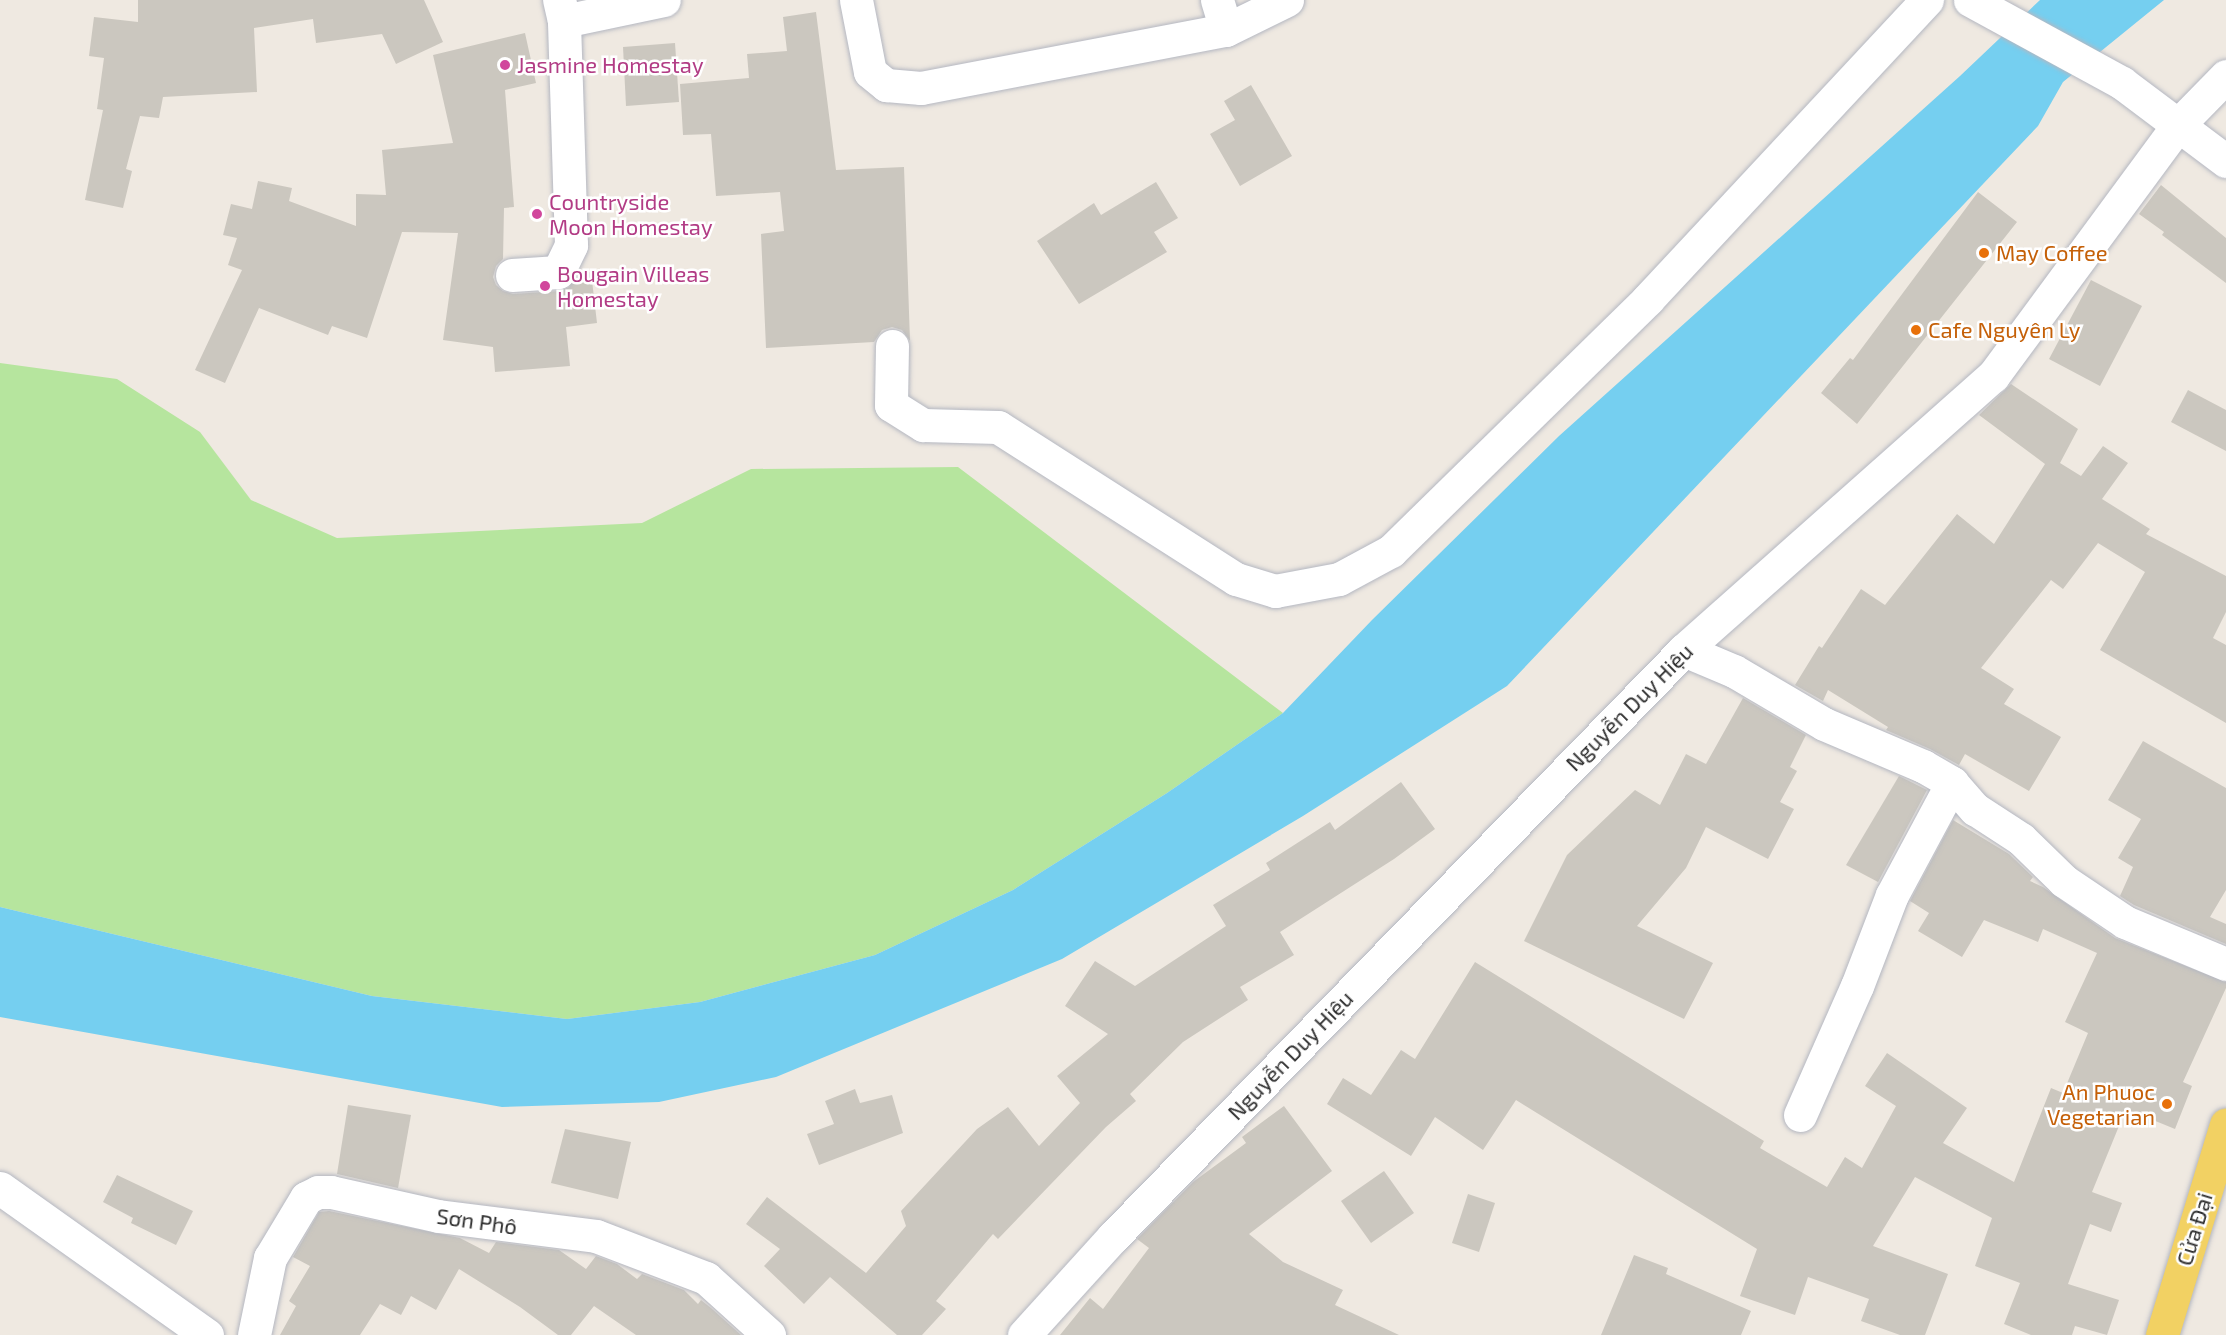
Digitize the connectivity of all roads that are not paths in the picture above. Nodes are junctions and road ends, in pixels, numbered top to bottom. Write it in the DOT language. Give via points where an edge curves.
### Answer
graph roads {
  1 [pos="664,0"];
  2 [pos="856,0"];
  3 [pos="1287,0"];
  4 [pos="1927,0"];
  5 [pos="1975,2"];
  6 [pos="561,11"];
  7 [pos="1222,15"];
  8 [pos="2226,76"];
  9 [pos="2179,124"];
  10 [pos="2226,161"];
  11 [pos="512,275"];
  12 [pos="892,346"];
  13 [pos="1684,650"];
  14 [pos="1952,783"];
  15 [pos="2226,964"];
  16 [pos="1800,1115"];
  17 [pos="2226,1124"];
  18 [pos="0,1188"];
  19 [pos="207,1335"];
  20 [pos="254,1335"];
  21 [pos="769,1335"];
  22 [pos="1024,1335"];
  23 [pos="2162,1335"];
  1 -- 6 [label="street"];
  2 -- 7 [label="street" via="870,72 886,86 921,88"];
  3 -- 7 [label="street"];
  4 -- 12 [label="street" via="1648,299 1391,551 1339,579 1275,591 1236,579 998,427 923,425 891,405"];
  5 -- 9 [label="street" via="2122,83"];
  6 -- 11 [label="street" via="571,245 558,272"];
  8 -- 9 [label="street, Nguyễn Duy Hiệu"];
  9 -- 10 [label="street"];
  9 -- 13 [label="street, Nguyễn Duy Hiệu" via="1993,376"];
  13 -- 14 [label="street" via="1734,671 1824,724 1923,766"];
  13 -- 22 [label="street, Nguyễn Duy Hiệu" via="1113,1238"];
  14 -- 15 [label="street" via="1975,809 2020,839 2064,881 2116,916"];
  14 -- 16 [label="street" via="1892,895"];
  17 -- 23 [label="main road, Cửa Đại"];
  18 -- 19 [label="street"];
  20 -- 21 [label="street, Sơn Phô" via="270,1258 306,1198 324,1192 438,1216 596,1236 706,1278"];
}
